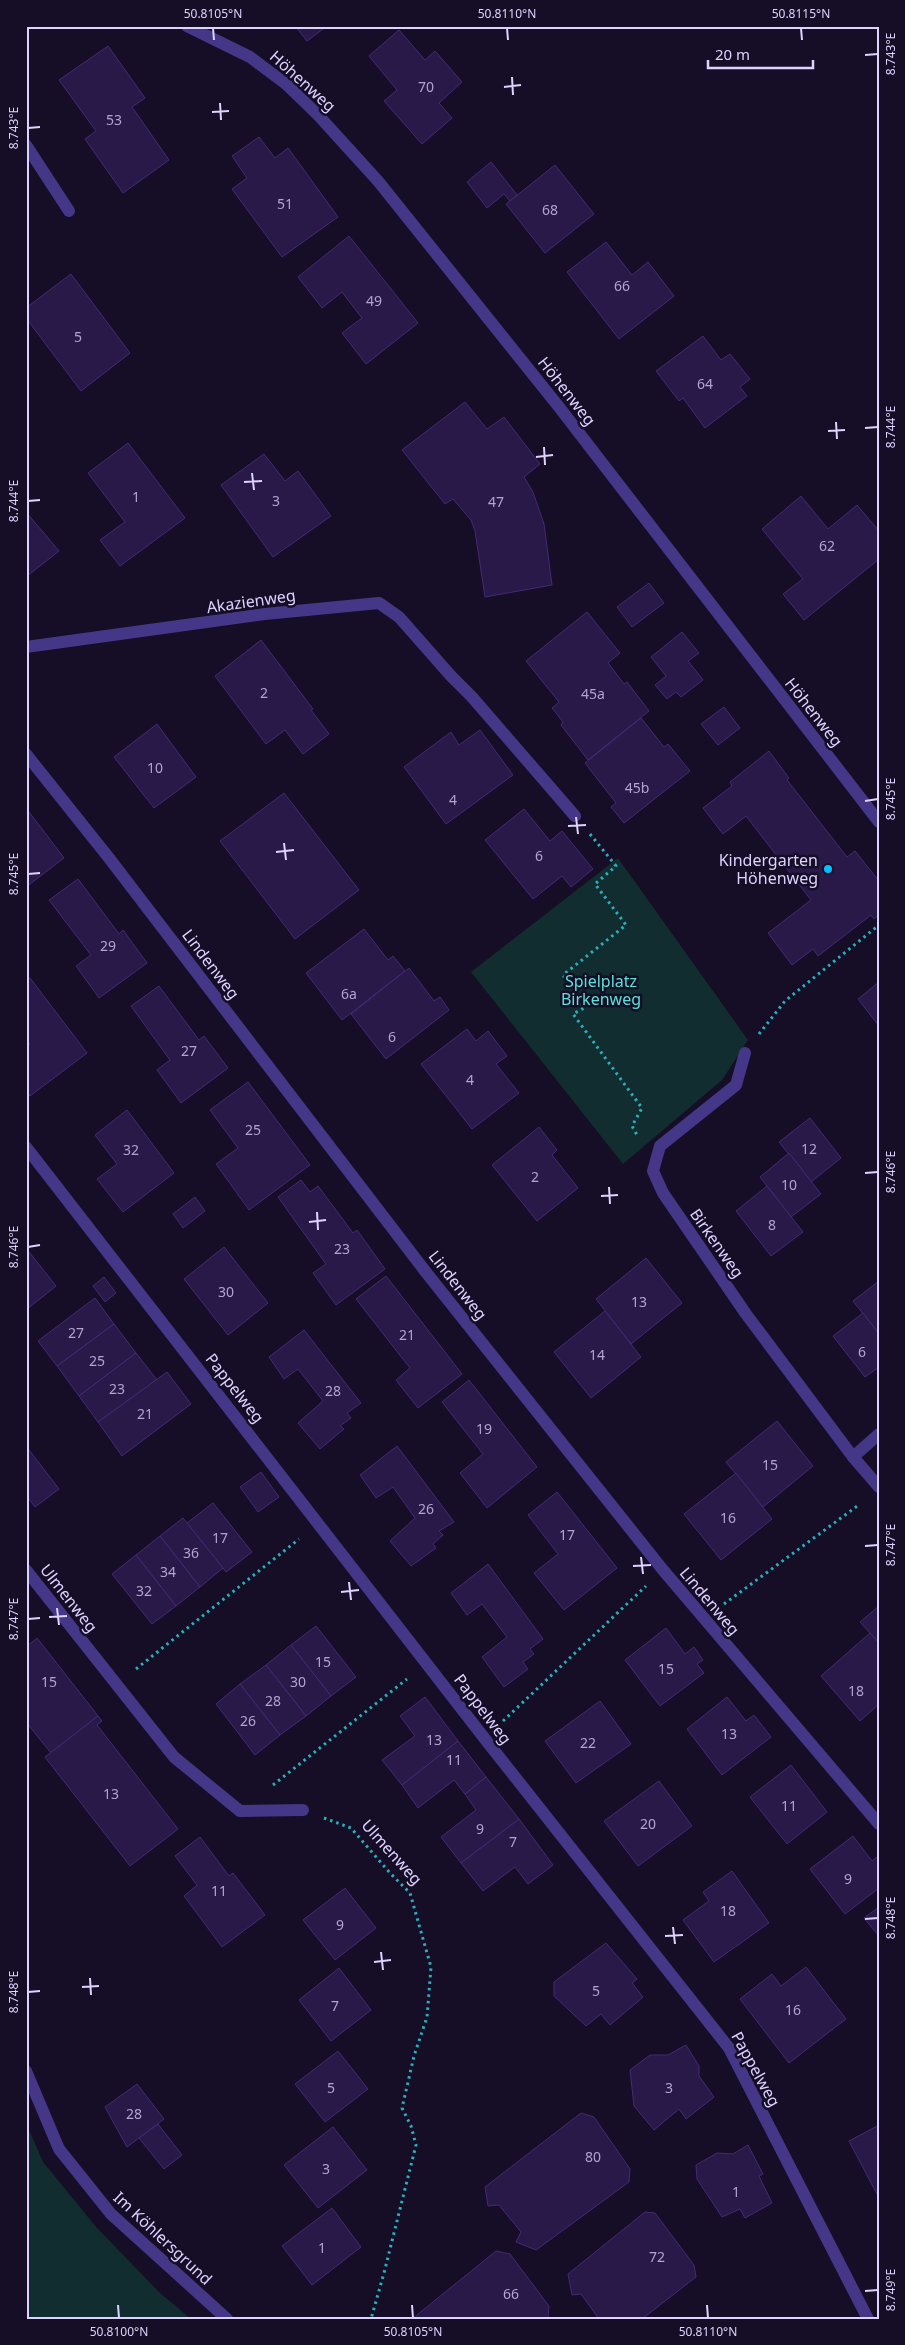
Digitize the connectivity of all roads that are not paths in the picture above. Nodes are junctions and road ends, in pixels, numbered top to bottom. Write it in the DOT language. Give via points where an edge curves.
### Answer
graph roads {
  1 [pos="186,26"];
  2 [pos="26,145"];
  3 [pos="69,211"];
  4 [pos="26,647"];
  5 [pos="26,754"];
  6 [pos="575,816"];
  7 [pos="879,822"];
  8 [pos="745,1053"];
  9 [pos="26,1147"];
  10 [pos="879,1434"];
  11 [pos="854,1457"];
  12 [pos="879,1487"];
  13 [pos="26,1570"];
  14 [pos="303,1810"];
  15 [pos="879,1824"];
  16 [pos="26,2071"];
  17 [pos="227,2319"];
  18 [pos="868,2319"];
  1 -- 7 [label="street, Höhenweg" via="250,57 286,84 318,114 378,181 559,407"];
  2 -- 3 [label="street"];
  4 -- 6 [label="street, Akazienweg" via="265,614 379,603 399,617"];
  5 -- 15 [label="street, Lindenweg" via="425,1271 663,1570"];
  8 -- 11 [label="street, Birkenweg" via="736,1085 660,1146 653,1171 663,1193 746,1314"];
  9 -- 18 [label="street, Pappelweg" via="729,2048"];
  10 -- 11 [label="street"];
  11 -- 12 [label="street, Birkenweg"];
  13 -- 14 [label="street, Ulmenweg" via="174,1757 240,1811"];
  16 -- 17 [label="street, Im Köhlersgrund" via="64,2156 112,2214"];
}
